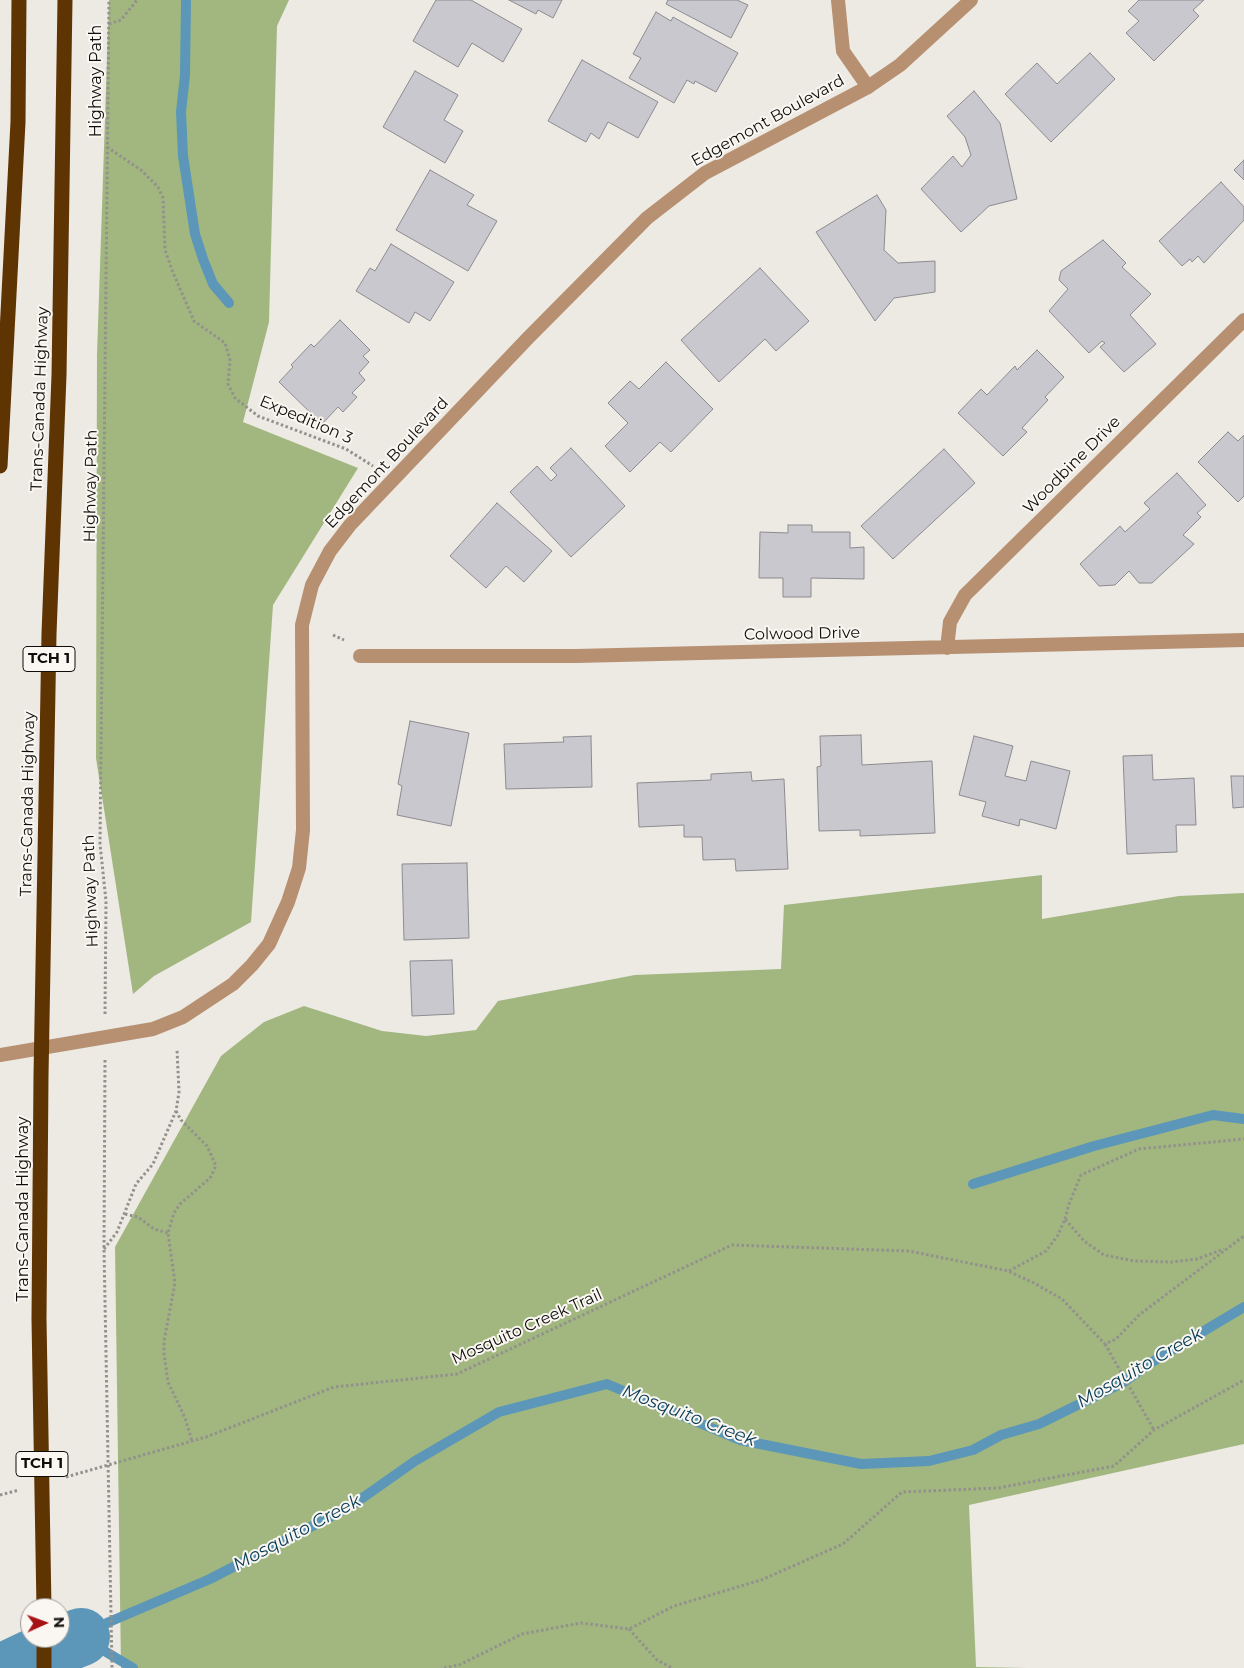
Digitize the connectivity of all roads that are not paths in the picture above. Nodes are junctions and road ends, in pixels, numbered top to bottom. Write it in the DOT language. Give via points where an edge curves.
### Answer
graph roads {
  1 [pos="20,0"];
  2 [pos="65,0"];
  3 [pos="838,0"];
  4 [pos="971,0"];
  5 [pos="868,87"];
  6 [pos="1244,320"];
  7 [pos="0,466"];
  8 [pos="1244,640"];
  9 [pos="947,648"];
  10 [pos="360,656"];
  11 [pos="0,1055"];
  12 [pos="44,1598"];
  13 [pos="44,1648"];
  14 [pos="44,1668"];
  1 -- 7 [label="highway" via="17,132"];
  2 -- 12 [label="highway, Trans-Canada Highway / TCH 1" via="59,375 44,849 40,1319"];
  3 -- 5 [label="street" via="843,51"];
  4 -- 5 [label="street, Edgemont Boulevard" via="900,65"];
  5 -- 11 [label="street, Edgemont Boulevard" via="705,173 647,218 528,338 350,525 330,551 312,585 302,625 303,830 298,868 288,902 269,944 233,984 183,1017 153,1029 121,1036"];
  6 -- 9 [label="street, Woodbine Drive" via="965,595 950,622"];
  8 -- 9 [label="street, Colwood Drive"];
  9 -- 10 [label="street, Colwood Drive" via="576,656"];
  13 -- 14 [label="highway"];
}
